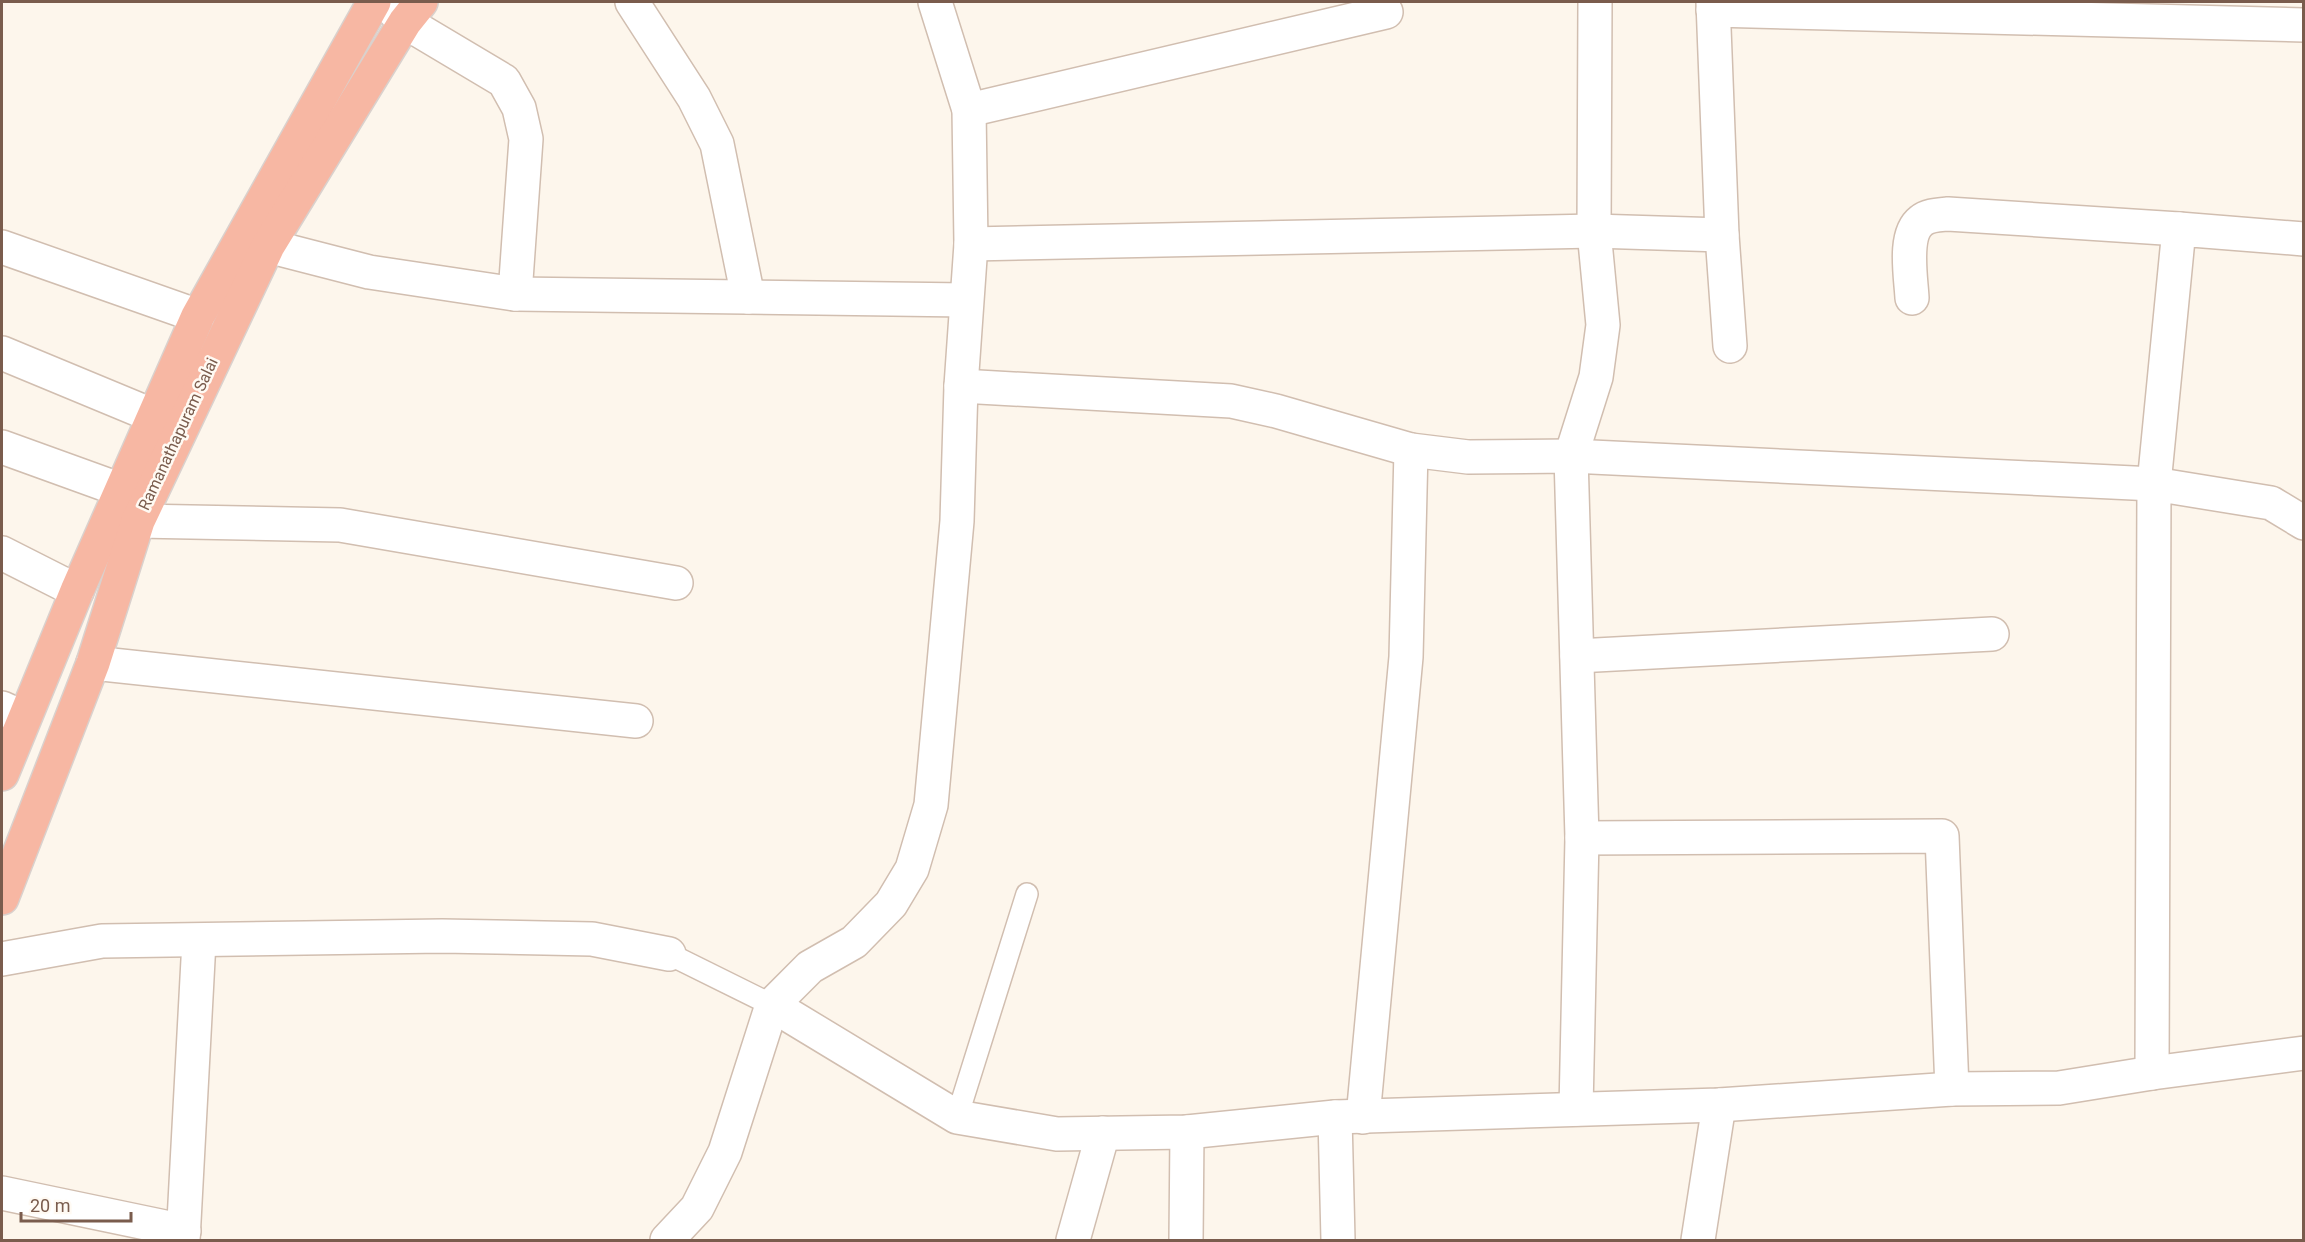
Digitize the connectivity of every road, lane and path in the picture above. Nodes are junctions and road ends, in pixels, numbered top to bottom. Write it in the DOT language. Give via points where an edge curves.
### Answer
graph roads {
  1 [pos="375,2"];
  2 [pos="632,2"];
  3 [pos="935,2"];
  4 [pos="1595,2"];
  5 [pos="1713,6"];
  6 [pos="404,8"];
  7 [pos="1386,12"];
  8 [pos="2304,26"];
  9 [pos="969,110"];
  10 [pos="2179,229"];
  11 [pos="1594,231"];
  12 [pos="1722,235"];
  13 [pos="2304,240"];
  14 [pos="971,244"];
  15 [pos="268,246"];
  16 [pos="2,247"];
  17 [pos="515,294"];
  18 [pos="748,297"];
  19 [pos="1912,298"];
  20 [pos="966,300"];
  21 [pos="198,316"];
  22 [pos="1730,346"];
  23 [pos="2,353"];
  24 [pos="961,386"];
  25 [pos="154,416"];
  26 [pos="2,447"];
  27 [pos="1412,450"];
  28 [pos="1571,456"];
  29 [pos="2154,484"];
  30 [pos="121,490"];
  31 [pos="138,521"];
  32 [pos="2304,523"];
  33 [pos="2,553"];
  34 [pos="676,583"];
  35 [pos="77,591"];
  36 [pos="1992,634"];
  37 [pos="1577,656"];
  38 [pos="93,663"];
  39 [pos="13,713"];
  40 [pos="636,721"];
  41 [pos="2,774"];
  42 [pos="1582,838"];
  43 [pos="1027,894"];
  44 [pos="2,898"];
  45 [pos="199,941"];
  46 [pos="669,954"];
  47 [pos="2,959"];
  48 [pos="772,1005"];
  49 [pos="2304,1053"];
  50 [pos="2152,1073"];
  51 [pos="1952,1089"];
  52 [pos="1719,1105"];
  53 [pos="1576,1109"];
  54 [pos="957,1117"];
  55 [pos="1349,1117"];
  56 [pos="1187,1132"];
  57 [pos="1103,1133"];
  58 [pos="2,1192"];
  59 [pos="184,1236"];
  60 [pos="668,1240"];
  61 [pos="1073,1240"];
  62 [pos="1186,1240"];
  63 [pos="1338,1240"];
  64 [pos="1698,1240"];
  1 -- 21 [label="highway, Ramanathapuram Salai"];
  2 -- 18 [label="street" via="694,98 717,144"];
  3 -- 9 [label="street"];
  4 -- 11 [label="street"];
  5 -- 8 [label="street"];
  5 -- 12 [label="street"];
  6 -- 15 [label="highway, Ramanathapuram Salai"];
  6 -- 17 [label="street" via="504,81 519,108 526,138"];
  7 -- 9 [label="street"];
  9 -- 14 [label="street"];
  10 -- 13 [label="street"];
  10 -- 19 [label="street" via="1932,215 1912,231"];
  10 -- 29 [label="street"];
  11 -- 12 [label="street"];
  11 -- 14 [label="street"];
  11 -- 28 [label="street" via="1603,325 1596,377"];
  12 -- 22 [label="street"];
  14 -- 20 [label="street"];
  15 -- 17 [label="street" via="369,272"];
  15 -- 31 [label="highway, Ramanathapuram Salai"];
  16 -- 21 [label="street"];
  17 -- 18 [label="street"];
  18 -- 20 [label="street"];
  20 -- 24 [label="street"];
  21 -- 25 [label="highway, Ramanathapuram Salai"];
  23 -- 25 [label="street"];
  24 -- 27 [label="street" via="1231,401"];
  24 -- 48 [label="street" via="957,521 931,805 912,869 891,904 854,942 810,967"];
  25 -- 30 [label="highway, Ramanathapuram Salai"];
  26 -- 30 [label="street"];
  27 -- 28 [label="street" via="1468,457"];
  27 -- 55 [label="street" via="1406,657"];
  28 -- 29 [label="street"];
  28 -- 37 [label="street"];
  29 -- 32 [label="street" via="2271,503"];
  29 -- 50 [label="street"];
  30 -- 35 [label="highway, Ramanathapuram Salai"];
  31 -- 34 [label="street" via="340,525"];
  31 -- 38 [label="highway, Ramanathapuram Salai"];
  33 -- 35 [label="street"];
  35 -- 39 [label="highway, Ramanathapuram Salai"];
  36 -- 37 [label="street"];
  37 -- 42 [label="street"];
  38 -- 40 [label="street"];
  38 -- 44 [label="highway, Ramanathapuram Salai"];
  39 -- 41 [label="highway, Ramanathapuram Salai"];
  42 -- 51 [label="street" via="1942,837"];
  42 -- 53 [label="street"];
  43 -- 54 [label="lane"];
  45 -- 46 [label="street" via="442,936 592,939"];
  45 -- 47 [label="street" via="102,941"];
  45 -- 59 [label="street"];
  46 -- 48 [label="lane"];
  48 -- 54 [label="street"];
  48 -- 60 [label="street" via="725,1152 697,1208"];
  49 -- 50 [label="street"];
  50 -- 51 [label="street" via="2059,1088"];
  51 -- 52 [label="street"];
  52 -- 53 [label="street"];
  52 -- 64 [label="street"];
  53 -- 55 [label="street"];
  54 -- 57 [label="street" via="1057,1134"];
  55 -- 56 [label="street"];
  55 -- 63 [label="street"];
  56 -- 57 [label="street"];
  56 -- 62 [label="street"];
  57 -- 61 [label="street"];
  58 -- 59 [label="street"];
}
